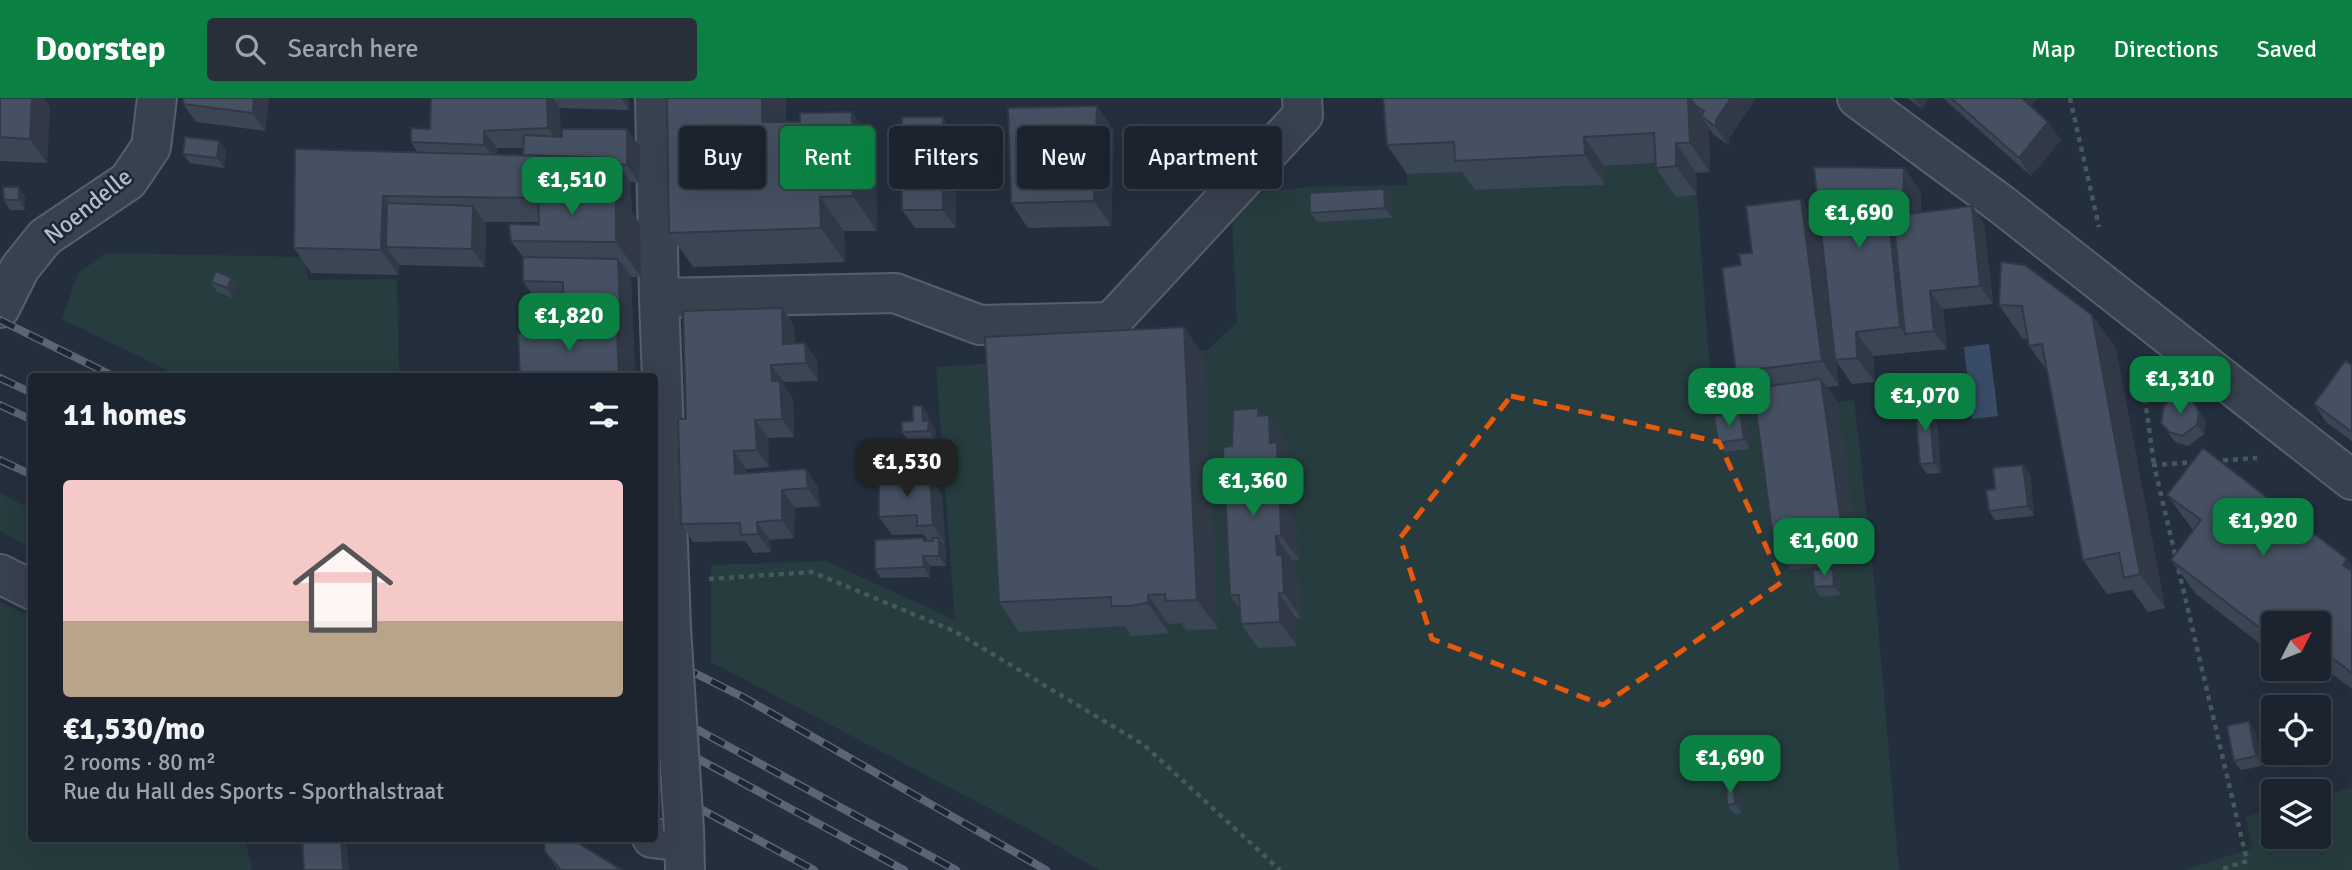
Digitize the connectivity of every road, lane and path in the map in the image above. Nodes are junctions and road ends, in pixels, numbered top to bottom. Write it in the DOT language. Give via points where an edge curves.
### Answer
graph roads {
  1 [pos="157,98"];
  2 [pos="655,98"];
  3 [pos="1302,98"];
  4 [pos="1857,98"];
  5 [pos="2070,98"];
  6 [pos="2102,240"];
  7 [pos="7,293"];
  8 [pos="659,298"];
  9 [pos="2148,363"];
  10 [pos="2287,429"];
  11 [pos="2154,465"];
  12 [pos="2352,480"];
  13 [pos="0,574"];
  14 [pos="669,582"];
  15 [pos="28,588"];
  16 [pos="676,845"];
  17 [pos="1280,870"];
  18 [pos="2220,870"];
  1 -- 7 [label="street, Noendelle" via="151,147 128,181 45,237"];
  2 -- 8 [label="street"];
  3 -- 8 [label="street" via="1303,115 1111,322 980,326 895,293"];
  4 -- 10 [label="street" via="2001,204"];
  5 -- 6 [label="path"];
  8 -- 14 [label="street"];
  9 -- 11 [label="path" via="2142,377"];
  10 -- 11 [label="path" via="2263,457"];
  10 -- 12 [label="street"];
  11 -- 18 [label="path" via="2247,861"];
  13 -- 15 [label="street"];
  14 -- 16 [label="street, bridge"];
  14 -- 17 [label="path" via="811,572 954,631 1144,745"];
}
